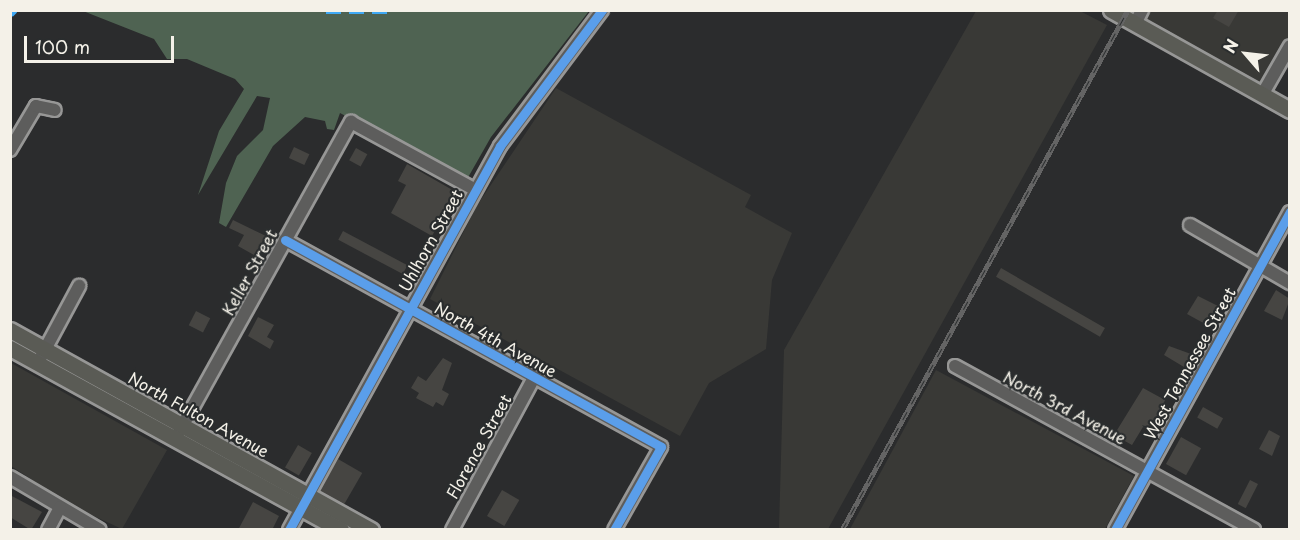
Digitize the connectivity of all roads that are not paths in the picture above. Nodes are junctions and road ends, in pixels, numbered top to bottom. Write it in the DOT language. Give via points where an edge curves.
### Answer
graph roads {
  1 [pos="602,10"];
  2 [pos="1112,10"];
  3 [pos="1138,17"];
  4 [pos="1290,46"];
  5 [pos="1262,95"];
  6 [pos="55,110"];
  7 [pos="1290,110"];
  8 [pos="10,150"];
  9 [pos="474,189"];
  10 [pos="1290,212"];
  11 [pos="1190,225"];
  12 [pos="285,240"];
  13 [pos="1260,266"];
  14 [pos="1290,283"];
  15 [pos="79,286"];
  16 [pos="409,308"];
  17 [pos="10,330"];
  18 [pos="10,348"];
  19 [pos="45,349"];
  20 [pos="38,363"];
  21 [pos="955,366"];
  22 [pos="534,378"];
  23 [pos="180,432"];
  24 [pos="1148,471"];
  25 [pos="10,477"];
  26 [pos="304,501"];
  27 [pos="60,507"];
  28 [pos="48,530"];
  29 [pos="100,530"];
  30 [pos="289,530"];
  31 [pos="341,530"];
  32 [pos="371,530"];
  33 [pos="452,530"];
  34 [pos="614,530"];
  35 [pos="1115,530"];
  36 [pos="1254,530"];
  1 -- 9 [label="street, Uhlhorn Street" via="504,139"];
  2 -- 3 [label="main road"];
  3 -- 5 [label="main road"];
  4 -- 5 [label="street"];
  5 -- 7 [label="main road"];
  6 -- 8 [label="street" via="36,106"];
  9 -- 12 [label="street, Keller Street" via="351,122"];
  9 -- 16 [label="street, Uhlhorn Street"];
  10 -- 13 [label="street, West Tennessee Street"];
  11 -- 13 [label="street"];
  12 -- 16 [label="street, North 4th Avenue"];
  12 -- 23 [label="street, Keller Street"];
  13 -- 14 [label="street"];
  13 -- 24 [label="street, West Tennessee Street"];
  15 -- 19 [label="street"];
  16 -- 22 [label="street, North 4th Avenue"];
  16 -- 26 [label="street, Uhlhorn Street"];
  17 -- 19 [label="main road, North Fulton Avenue"];
  18 -- 20 [label="main road, North Fulton Avenue"];
  19 -- 20 [label="street"];
  19 -- 23 [label="main road, North Fulton Avenue"];
  20 -- 23 [label="main road, North Fulton Avenue"];
  21 -- 24 [label="street, North 3rd Avenue"];
  22 -- 33 [label="street, Florence Street"];
  22 -- 34 [label="street, North 4th Avenue" via="662,447"];
  23 -- 26 [label="main road, North Fulton Avenue"];
  24 -- 35 [label="street, West Tennessee Street"];
  24 -- 36 [label="street, North 3rd Avenue"];
  25 -- 27 [label="street"];
  26 -- 30 [label="street, Uhlhorn Street"];
  26 -- 31 [label="main road, North Fulton Avenue"];
  26 -- 32 [label="main road, North Fulton Avenue"];
  27 -- 28 [label="street"];
  27 -- 29 [label="street"];
}
